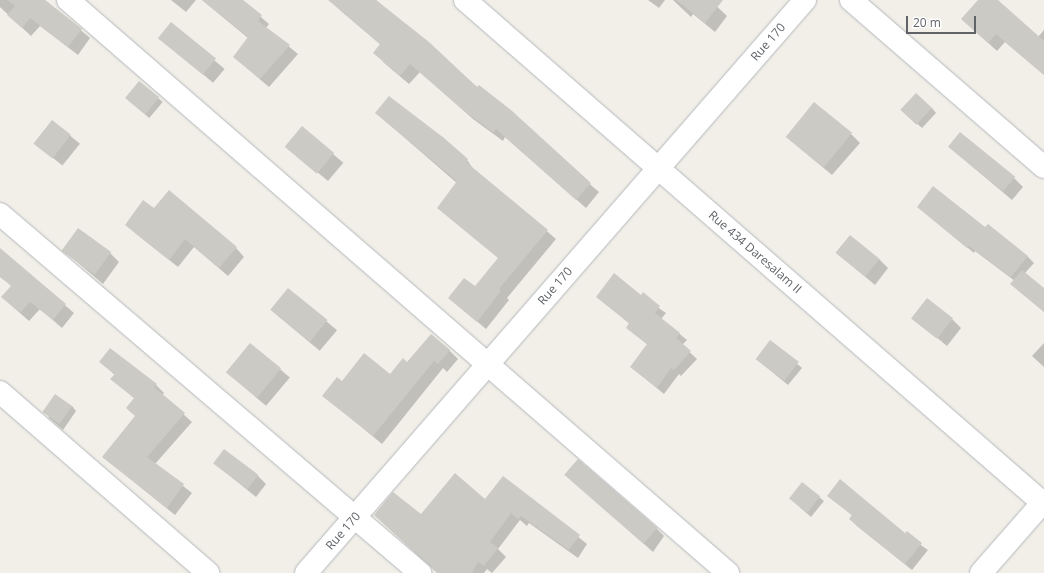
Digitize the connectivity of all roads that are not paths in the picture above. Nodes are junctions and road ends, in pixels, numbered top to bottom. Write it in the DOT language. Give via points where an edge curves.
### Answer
graph roads {
  1 [pos="68,0"];
  2 [pos="465,0"];
  3 [pos="805,0"];
  4 [pos="851,0"];
  5 [pos="1044,167"];
  6 [pos="658,168"];
  7 [pos="0,214"];
  8 [pos="488,364"];
  9 [pos="0,392"];
  10 [pos="1044,502"];
  11 [pos="355,517"];
  12 [pos="208,573"];
  13 [pos="306,573"];
  14 [pos="420,573"];
  15 [pos="728,573"];
  16 [pos="981,573"];
  1 -- 8 [label="street"];
  2 -- 6 [label="street, Rue 434 Daresalam II"];
  3 -- 6 [label="street, Rue 170"];
  4 -- 5 [label="street"];
  6 -- 8 [label="street, Rue 170"];
  6 -- 10 [label="street, Rue 434 Daresalam II"];
  7 -- 11 [label="street"];
  8 -- 11 [label="street, Rue 170"];
  8 -- 15 [label="street"];
  9 -- 12 [label="street"];
  10 -- 16 [label="street"];
  11 -- 13 [label="street, Rue 170"];
  11 -- 14 [label="street"];
}
